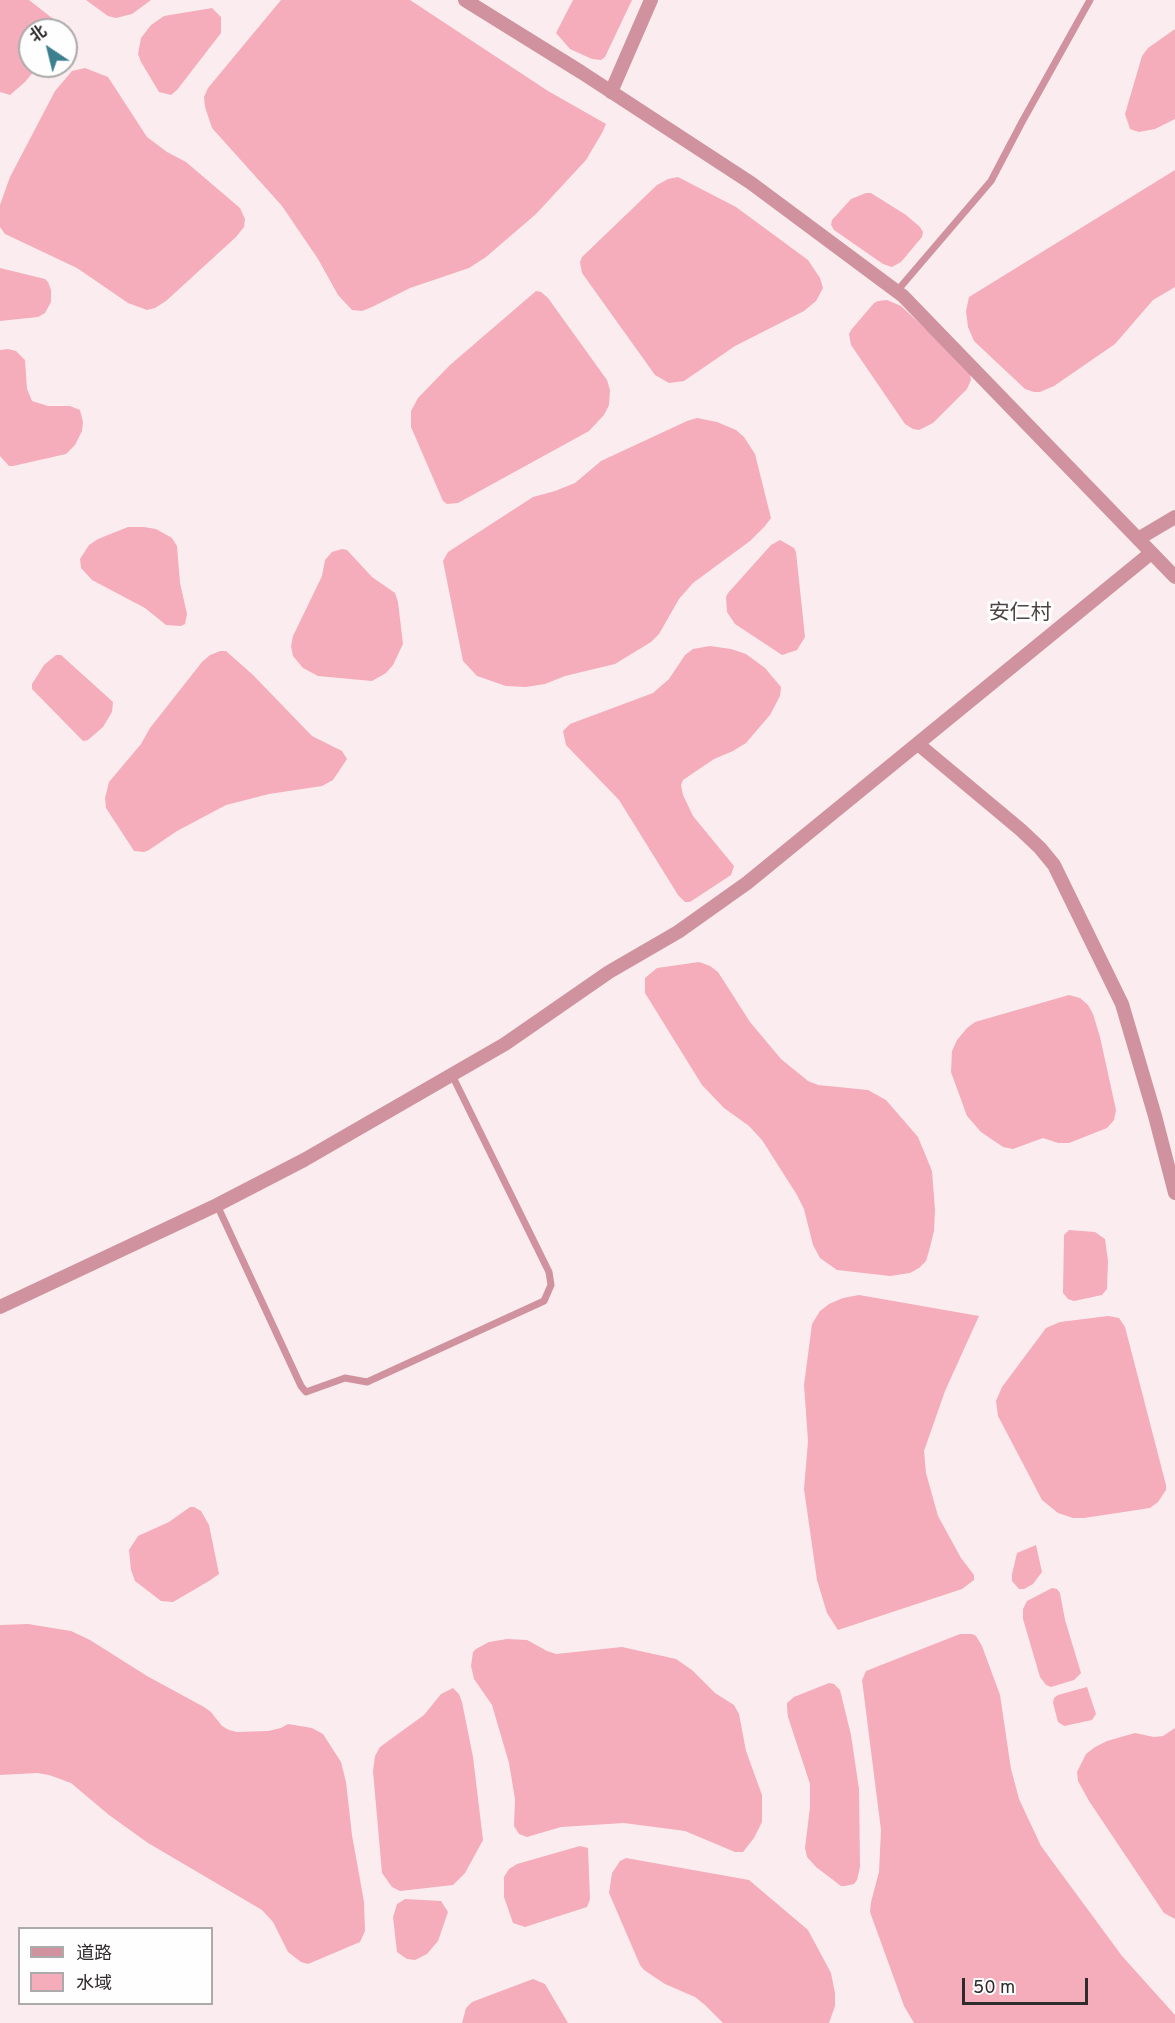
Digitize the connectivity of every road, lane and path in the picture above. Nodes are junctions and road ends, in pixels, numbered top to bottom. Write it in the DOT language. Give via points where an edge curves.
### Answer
graph roads {
  1 [pos="465,0"];
  2 [pos="651,0"];
  3 [pos="1090,0"];
  4 [pos="611,92"];
  5 [pos="897,291"];
  6 [pos="1175,517"];
  7 [pos="1138,539"];
  8 [pos="1151,553"];
  9 [pos="1175,577"];
  10 [pos="918,744"];
  11 [pos="452,1075"];
  12 [pos="1175,1193"];
  13 [pos="217,1205"];
  14 [pos="0,1307"];
  1 -- 4 [label="street"];
  2 -- 4 [label="street"];
  3 -- 5 [label="lane" via="991,181"];
  4 -- 5 [label="street" via="751,183"];
  5 -- 7 [label="street"];
  6 -- 7 [label="street"];
  7 -- 8 [label="street"];
  8 -- 9 [label="street"];
  8 -- 10 [label="street"];
  10 -- 11 [label="street" via="711,909"];
  10 -- 12 [label="street" via="1021,830 1054,865 1122,1004"];
  11 -- 13 [label="street"];
  11 -- 13 [label="lane" via="549,1272 551,1286 544,1301 367,1382 345,1378 306,1392"];
  13 -- 14 [label="street"];
}
